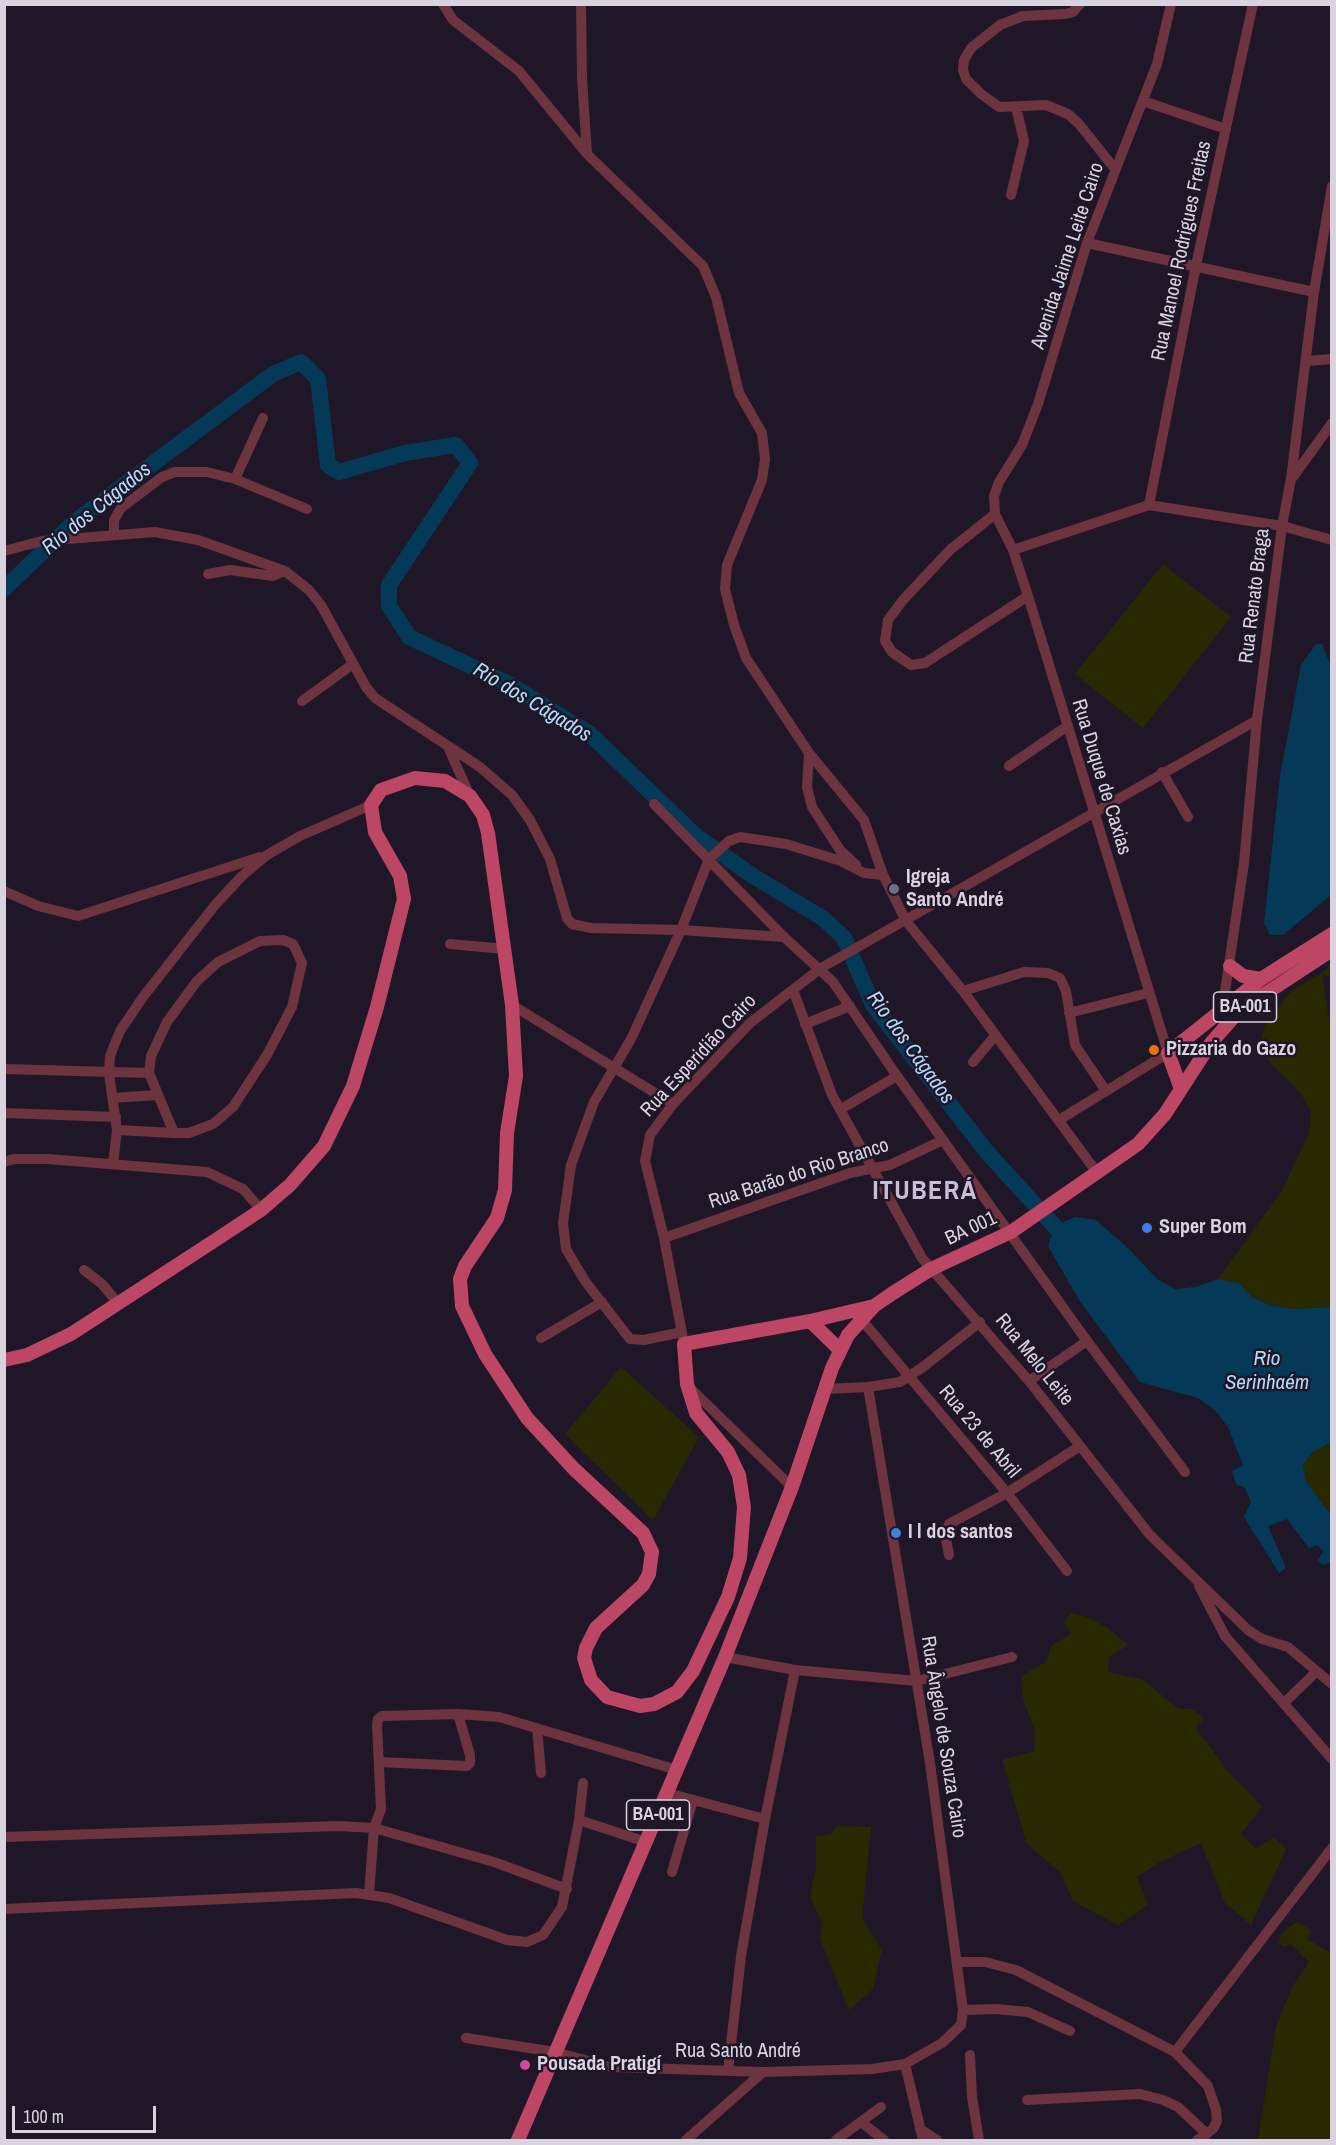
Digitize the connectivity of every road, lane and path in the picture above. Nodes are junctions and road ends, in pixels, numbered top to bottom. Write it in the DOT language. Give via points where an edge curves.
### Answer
graph roads {
  1 [pos="443,4"];
  2 [pos="581,4"];
  3 [pos="1080,4"];
  4 [pos="1171,4"];
  5 [pos="1253,4"];
  6 [pos="1143,101"];
  7 [pos="1016,107"];
  8 [pos="1226,129"];
  9 [pos="588,155"];
  10 [pos="1115,170"];
  11 [pos="1332,186"];
  12 [pos="1011,195"];
  13 [pos="1087,243"];
  14 [pos="1196,265"];
  15 [pos="1332,265"];
  16 [pos="1320,266"];
  17 [pos="1314,292"];
  18 [pos="1332,359"];
  19 [pos="1307,361"];
  20 [pos="262,418"];
  21 [pos="1332,423"];
  22 [pos="235,479"];
  23 [pos="1292,479"];
  24 [pos="1149,505"];
  25 [pos="307,509"];
  26 [pos="995,514"];
  27 [pos="1282,526"];
  28 [pos="114,534"];
  29 [pos="1332,540"];
  30 [pos="1013,550"];
  31 [pos="4,551"];
  32 [pos="285,571"];
  33 [pos="208,574"];
  34 [pos="1028,596"];
  35 [pos="353,664"];
  36 [pos="302,701"];
  37 [pos="1257,720"];
  38 [pos="1066,727"];
  39 [pos="448,747"];
  40 [pos="809,753"];
  41 [pos="1009,766"];
  42 [pos="1162,772"];
  43 [pos="470,796"];
  44 [pos="654,804"];
  45 [pos="371,805"];
  46 [pos="1092,812"];
  47 [pos="1188,818"];
  48 [pos="267,855"];
  49 [pos="711,857"];
  50 [pos="864,873"];
  51 [pos="883,875"];
  52 [pos="4,891"];
  53 [pos="902,923"];
  54 [pos="681,930"];
  55 [pos="1332,934"];
  56 [pos="784,937"];
  57 [pos="450,944"];
  58 [pos="505,949"];
  59 [pos="1332,950"];
  60 [pos="1230,966"];
  61 [pos="820,968"];
  62 [pos="1261,979"];
  63 [pos="793,990"];
  64 [pos="963,990"];
  65 [pos="1148,993"];
  66 [pos="512,1005"];
  67 [pos="850,1006"];
  68 [pos="1069,1012"];
  69 [pos="1221,1012"];
  70 [pos="805,1024"];
  71 [pos="995,1036"];
  72 [pos="1168,1053"];
  73 [pos="973,1062"];
  74 [pos="4,1069"];
  75 [pos="613,1069"];
  76 [pos="149,1073"];
  77 [pos="109,1074"];
  78 [pos="897,1076"];
  79 [pos="1181,1089"];
  80 [pos="1106,1090"];
  81 [pos="157,1095"];
  82 [pos="113,1098"];
  83 [pos="673,1104"];
  84 [pos="841,1109"];
  85 [pos="4,1113"];
  86 [pos="116,1117"];
  87 [pos="1059,1120"];
  88 [pos="117,1130"];
  89 [pos="174,1133"];
  90 [pos="943,1140"];
  91 [pos="4,1162"];
  92 [pos="113,1164"];
  93 [pos="874,1168"];
  94 [pos="1098,1173"];
  95 [pos="261,1210"];
  96 [pos="1013,1231"];
  97 [pos="664,1238"];
  98 [pos="931,1269"];
  99 [pos="84,1270"];
  100 [pos="117,1302"];
  101 [pos="602,1302"];
  102 [pos="874,1306"];
  103 [pos="861,1319"];
  104 [pos="810,1321"];
  105 [pos="980,1322"];
  106 [pos="541,1338"];
  107 [pos="683,1338"];
  108 [pos="1087,1341"];
  109 [pos="839,1349"];
  110 [pos="4,1360"];
  111 [pos="910,1377"];
  112 [pos="1029,1381"];
  113 [pos="687,1384"];
  114 [pos="868,1387"];
  115 [pos="825,1389"];
  116 [pos="1080,1446"];
  117 [pos="1185,1472"];
  118 [pos="792,1487"];
  119 [pos="1007,1493"];
  120 [pos="949,1555"];
  121 [pos="1067,1571"];
  122 [pos="1198,1583"];
  123 [pos="725,1656"];
  124 [pos="1012,1657"];
  125 [pos="795,1670"];
  126 [pos="1316,1672"];
  127 [pos="917,1681"];
  128 [pos="1332,1684"];
  129 [pos="1284,1703"];
  130 [pos="458,1714"];
  131 [pos="537,1728"];
  132 [pos="1332,1759"];
  133 [pos="379,1762"];
  134 [pos="677,1770"];
  135 [pos="541,1773"];
  136 [pos="583,1783"];
  137 [pos="667,1793"];
  138 [pos="693,1800"];
  139 [pos="765,1819"];
  140 [pos="579,1820"];
  141 [pos="374,1828"];
  142 [pos="4,1837"];
  143 [pos="646,1842"];
  144 [pos="1332,1848"];
  145 [pos="672,1872"];
  146 [pos="567,1889"];
  147 [pos="369,1895"];
  148 [pos="4,1909"];
  149 [pos="957,1962"];
  150 [pos="963,2010"];
  151 [pos="1070,2031"];
  152 [pos="466,2038"];
  153 [pos="555,2052"];
  154 [pos="1175,2052"];
  155 [pos="970,2055"];
  156 [pos="905,2064"];
  157 [pos="728,2071"];
  158 [pos="763,2072"];
  159 [pos="1027,2100"];
  160 [pos="881,2107"];
  161 [pos="861,2122"];
  162 [pos="920,2129"];
  163 [pos="1202,2138"];
  164 [pos="518,2140"];
  165 [pos="686,2140"];
  166 [pos="836,2140"];
  167 [pos="884,2140"];
  168 [pos="923,2140"];
  169 [pos="937,2140"];
  170 [pos="979,2140"];
  1 -- 9 [label="street" via="453,20 530,82"];
  2 -- 9 [label="street"];
  3 -- 7 [label="street" via="1065,14 1013,18 971,48 964,60 966,79 999,107"];
  4 -- 6 [label="street, Avenida Jaime Leite Cairo" via="1157,64"];
  5 -- 8 [label="street, Rua Manoel Rodrigues Freitas"];
  6 -- 8 [label="street"];
  6 -- 10 [label="street, Avenida Jaime Leite Cairo"];
  7 -- 10 [label="street" via="1046,105 1068,114"];
  7 -- 12 [label="street" via="1024,141"];
  8 -- 14 [label="street, Rua Manoel Rodrigues Freitas"];
  9 -- 40 [label="street" via="703,266 716,297 739,393 762,433 765,459 762,480 727,565 725,589 747,658"];
  10 -- 13 [label="street, Avenida Jaime Leite Cairo"];
  11 -- 16 [label="street, Rua Renato Braga"];
  13 -- 14 [label="street"];
  13 -- 26 [label="street, Avenida Jaime Leite Cairo" via="1031,424 996,489"];
  14 -- 17 [label="street"];
  14 -- 24 [label="street, Rua Manoel Rodrigues Freitas"];
  15 -- 16 [label="street"];
  16 -- 17 [label="street, Rua Renato Braga"];
  17 -- 19 [label="street, Rua Renato Braga"];
  18 -- 19 [label="street"];
  19 -- 23 [label="street, Rua Renato Braga"];
  20 -- 22 [label="street"];
  21 -- 23 [label="street"];
  22 -- 25 [label="street"];
  22 -- 28 [label="street" via="189,471 162,477 116,513"];
  23 -- 27 [label="street, Rua Renato Braga"];
  24 -- 27 [label="street"];
  24 -- 30 [label="street"];
  26 -- 30 [label="street, Rua Duque de Caxias"];
  26 -- 34 [label="street" via="950,550 903,600 888,620 885,641 892,652 911,665 925,663"];
  27 -- 29 [label="street"];
  27 -- 37 [label="street, Rua Renato Braga"];
  28 -- 31 [label="street" via="42,541"];
  28 -- 32 [label="street" via="155,532 198,540"];
  30 -- 34 [label="street, Rua Duque de Caxias"];
  32 -- 33 [label="street" via="273,576 230,570"];
  32 -- 35 [label="street" via="321,605"];
  34 -- 38 [label="street, Rua Duque de Caxias"];
  35 -- 36 [label="street"];
  35 -- 39 [label="street" via="366,687 385,707"];
  37 -- 42 [label="street"];
  37 -- 60 [label="street, Rua Renato Braga"];
  38 -- 41 [label="street"];
  38 -- 46 [label="street, Rua Duque de Caxias"];
  39 -- 43 [label="street"];
  39 -- 54 [label="street" via="502,784 523,809 550,859 572,924"];
  40 -- 50 [label="street" via="807,787 812,807 840,850"];
  40 -- 51 [label="street" via="864,820"];
  42 -- 46 [label="street"];
  42 -- 47 [label="street"];
  43 -- 45 [label="main road" via="445,781 415,778 381,790"];
  43 -- 58 [label="main road" via="487,823"];
  44 -- 49 [label="street"];
  45 -- 48 [label="street" via="326,823"];
  45 -- 95 [label="main road" via="375,832 400,876 404,899 377,1006 353,1086 324,1146 290,1185"];
  46 -- 53 [label="street"];
  46 -- 65 [label="street, Rua Duque de Caxias"];
  48 -- 52 [label="street" via="78,916 38,906"];
  48 -- 77 [label="street" via="215,905 143,997 114,1045"];
  49 -- 50 [label="street" via="729,840 755,837 841,861"];
  49 -- 54 [label="street"];
  49 -- 56 [label="street"];
  50 -- 51 [label="street"];
  51 -- 53 [label="street"];
  53 -- 61 [label="street, Rua Esperidião Cairo"];
  53 -- 64 [label="street"];
  54 -- 56 [label="street"];
  54 -- 75 [label="street"];
  55 -- 62 [label="main road, BA-001"];
  56 -- 61 [label="street"];
  57 -- 58 [label="street"];
  58 -- 66 [label="main road"];
  59 -- 79 [label="main road, BA-001" via="1239,1011 1211,1043"];
  60 -- 62 [label="main road" via="1243,976"];
  60 -- 69 [label="street, Rua Renato Braga"];
  61 -- 63 [label="street, Rua Esperidião Cairo"];
  61 -- 67 [label="street"];
  62 -- 69 [label="main road, BA-001"];
  63 -- 70 [label="street, Rua Melo Leite"];
  63 -- 83 [label="street, Rua Esperidião Cairo" via="750,1023"];
  64 -- 68 [label="street" via="1024,972 1048,973 1063,981"];
  64 -- 71 [label="street"];
  65 -- 68 [label="street"];
  65 -- 72 [label="street, Rua Duque de Caxias"];
  66 -- 75 [label="street"];
  66 -- 113 [label="main road" via="516,1076 507,1133 504,1197 497,1218 465,1266 459,1293 466,1318 527,1418 554,1450 649,1542 652,1563 643,1585 596,1628 586,1648 591,1680 607,1697 622,1703 654,1704 667,1700 686,1683 728,1597 740,1558 744,1507 739,1475 728,1452 696,1413"];
  67 -- 70 [label="street"];
  67 -- 78 [label="street"];
  68 -- 80 [label="street" via="1075,1045"];
  69 -- 72 [label="main road, BA-001"];
  70 -- 84 [label="street, Rua Melo Leite" via="820,1070"];
  71 -- 73 [label="street"];
  71 -- 87 [label="street"];
  72 -- 79 [label="main road"];
  72 -- 80 [label="street"];
  74 -- 77 [label="street"];
  75 -- 83 [label="street"];
  75 -- 101 [label="street" via="594,1102 571,1165 563,1223 566,1249"];
  76 -- 77 [label="street"];
  76 -- 81 [label="street"];
  76 -- 89 [label="street" via="151,1056 167,1022 206,971 260,941 283,940 293,944 301,956 299,981 284,1025 267,1055 233,1107 201,1129"];
  77 -- 82 [label="street"];
  78 -- 84 [label="street"];
  78 -- 90 [label="street"];
  79 -- 94 [label="main road, BA-001" via="1145,1137"];
  80 -- 87 [label="street"];
  81 -- 82 [label="street"];
  81 -- 89 [label="street"];
  82 -- 86 [label="street"];
  83 -- 97 [label="street, Rua Esperidião Cairo" via="650,1135 645,1152 647,1175"];
  84 -- 93 [label="street, Rua Melo Leite"];
  85 -- 86 [label="street"];
  86 -- 88 [label="street"];
  87 -- 94 [label="street"];
  88 -- 89 [label="street"];
  88 -- 92 [label="street"];
  90 -- 93 [label="street, Rua Barão do Rio Branco" via="899,1162"];
  90 -- 96 [label="street"];
  91 -- 92 [label="street" via="38,1158"];
  92 -- 95 [label="street" via="218,1175 243,1189"];
  93 -- 97 [label="street, Rua Barão do Rio Branco" via="849,1173"];
  93 -- 98 [label="street, Rua Melo Leite" via="902,1226"];
  94 -- 96 [label="main road, BA 001 / BA-001"];
  95 -- 100 [label="main road"];
  96 -- 98 [label="main road, BA 001 / BA-001"];
  96 -- 108 [label="street"];
  97 -- 107 [label="street, Rua Esperidião Cairo"];
  98 -- 102 [label="main road, BA 001 / BA-001"];
  98 -- 105 [label="street, Rua Melo Leite"];
  99 -- 100 [label="street"];
  100 -- 110 [label="main road" via="47,1347"];
  101 -- 106 [label="street"];
  101 -- 107 [label="street" via="627,1337"];
  102 -- 103 [label="main road, BA-001"];
  102 -- 104 [label="main road"];
  103 -- 109 [label="main road, BA-001"];
  103 -- 111 [label="street, Rua 23 de Abril"];
  104 -- 107 [label="main road"];
  104 -- 109 [label="main road"];
  105 -- 111 [label="street"];
  105 -- 112 [label="street, Rua Melo Leite"];
  107 -- 113 [label="main road"];
  108 -- 112 [label="street"];
  108 -- 117 [label="street"];
  109 -- 115 [label="main road, BA-001"];
  111 -- 114 [label="street"];
  111 -- 119 [label="street, Rua 23 de Abril"];
  112 -- 116 [label="street, Rua Melo Leite"];
  113 -- 118 [label="street"];
  114 -- 115 [label="street"];
  114 -- 127 [label="street, Rua Ângelo de Souza Cairo"];
  115 -- 118 [label="main road, BA-001"];
  116 -- 119 [label="street"];
  116 -- 122 [label="street, Rua Melo Leite" via="1129,1511"];
  118 -- 123 [label="main road, BA-001"];
  119 -- 120 [label="street" via="948,1524 945,1534"];
  119 -- 121 [label="street, Rua 23 de Abril"];
  122 -- 126 [label="street, Rua Melo Leite" via="1257,1636 1288,1647"];
  122 -- 129 [label="street" via="1225,1636"];
  123 -- 125 [label="street"];
  123 -- 134 [label="main road, BA-001"];
  124 -- 127 [label="street"];
  125 -- 127 [label="street"];
  125 -- 139 [label="street"];
  126 -- 128 [label="street, Rua Melo Leite"];
  126 -- 129 [label="street"];
  127 -- 149 [label="street, Rua Ângelo de Souza Cairo"];
  129 -- 132 [label="street"];
  130 -- 131 [label="street" via="499,1717"];
  130 -- 133 [label="street" via="379,1717"];
  130 -- 133 [label="street" via="470,1755 468,1766"];
  131 -- 134 [label="street"];
  131 -- 135 [label="street"];
  133 -- 141 [label="street" via="381,1809"];
  134 -- 137 [label="main road, BA-001"];
  136 -- 140 [label="street"];
  137 -- 138 [label="street"];
  137 -- 143 [label="main road, BA-001"];
  138 -- 139 [label="street"];
  138 -- 145 [label="street"];
  139 -- 157 [label="street" via="741,1956"];
  140 -- 143 [label="street"];
  140 -- 146 [label="street"];
  141 -- 142 [label="street"];
  141 -- 146 [label="street" via="494,1862"];
  141 -- 147 [label="street"];
  143 -- 153 [label="main road, BA-001"];
  144 -- 154 [label="street"];
  146 -- 147 [label="street" via="551,1926 543,1935 527,1942 507,1940 389,1898"];
  147 -- 148 [label="street"];
  149 -- 150 [label="street, Rua Ângelo de Souza Cairo"];
  149 -- 154 [label="street" via="985,1962 1016,1970"];
  150 -- 151 [label="street" via="1028,2012"];
  150 -- 156 [label="street" via="961,2025 953,2035"];
  152 -- 153 [label="street, Rua Santo André"];
  153 -- 157 [label="street, Rua Santo André" via="611,2067"];
  153 -- 164 [label="main road, BA-001"];
  154 -- 163 [label="street" via="1208,2086 1213,2097 1217,2121"];
  155 -- 170 [label="street"];
  156 -- 158 [label="street, Rua Santo André" via="873,2069"];
  156 -- 162 [label="street"];
  157 -- 158 [label="street, Rua Santo André"];
  158 -- 165 [label="street"];
  159 -- 163 [label="street" via="1140,2094 1178,2108"];
  160 -- 161 [label="street"];
  161 -- 166 [label="street"];
  161 -- 167 [label="street"];
  162 -- 168 [label="street"];
  162 -- 169 [label="street"];
}
